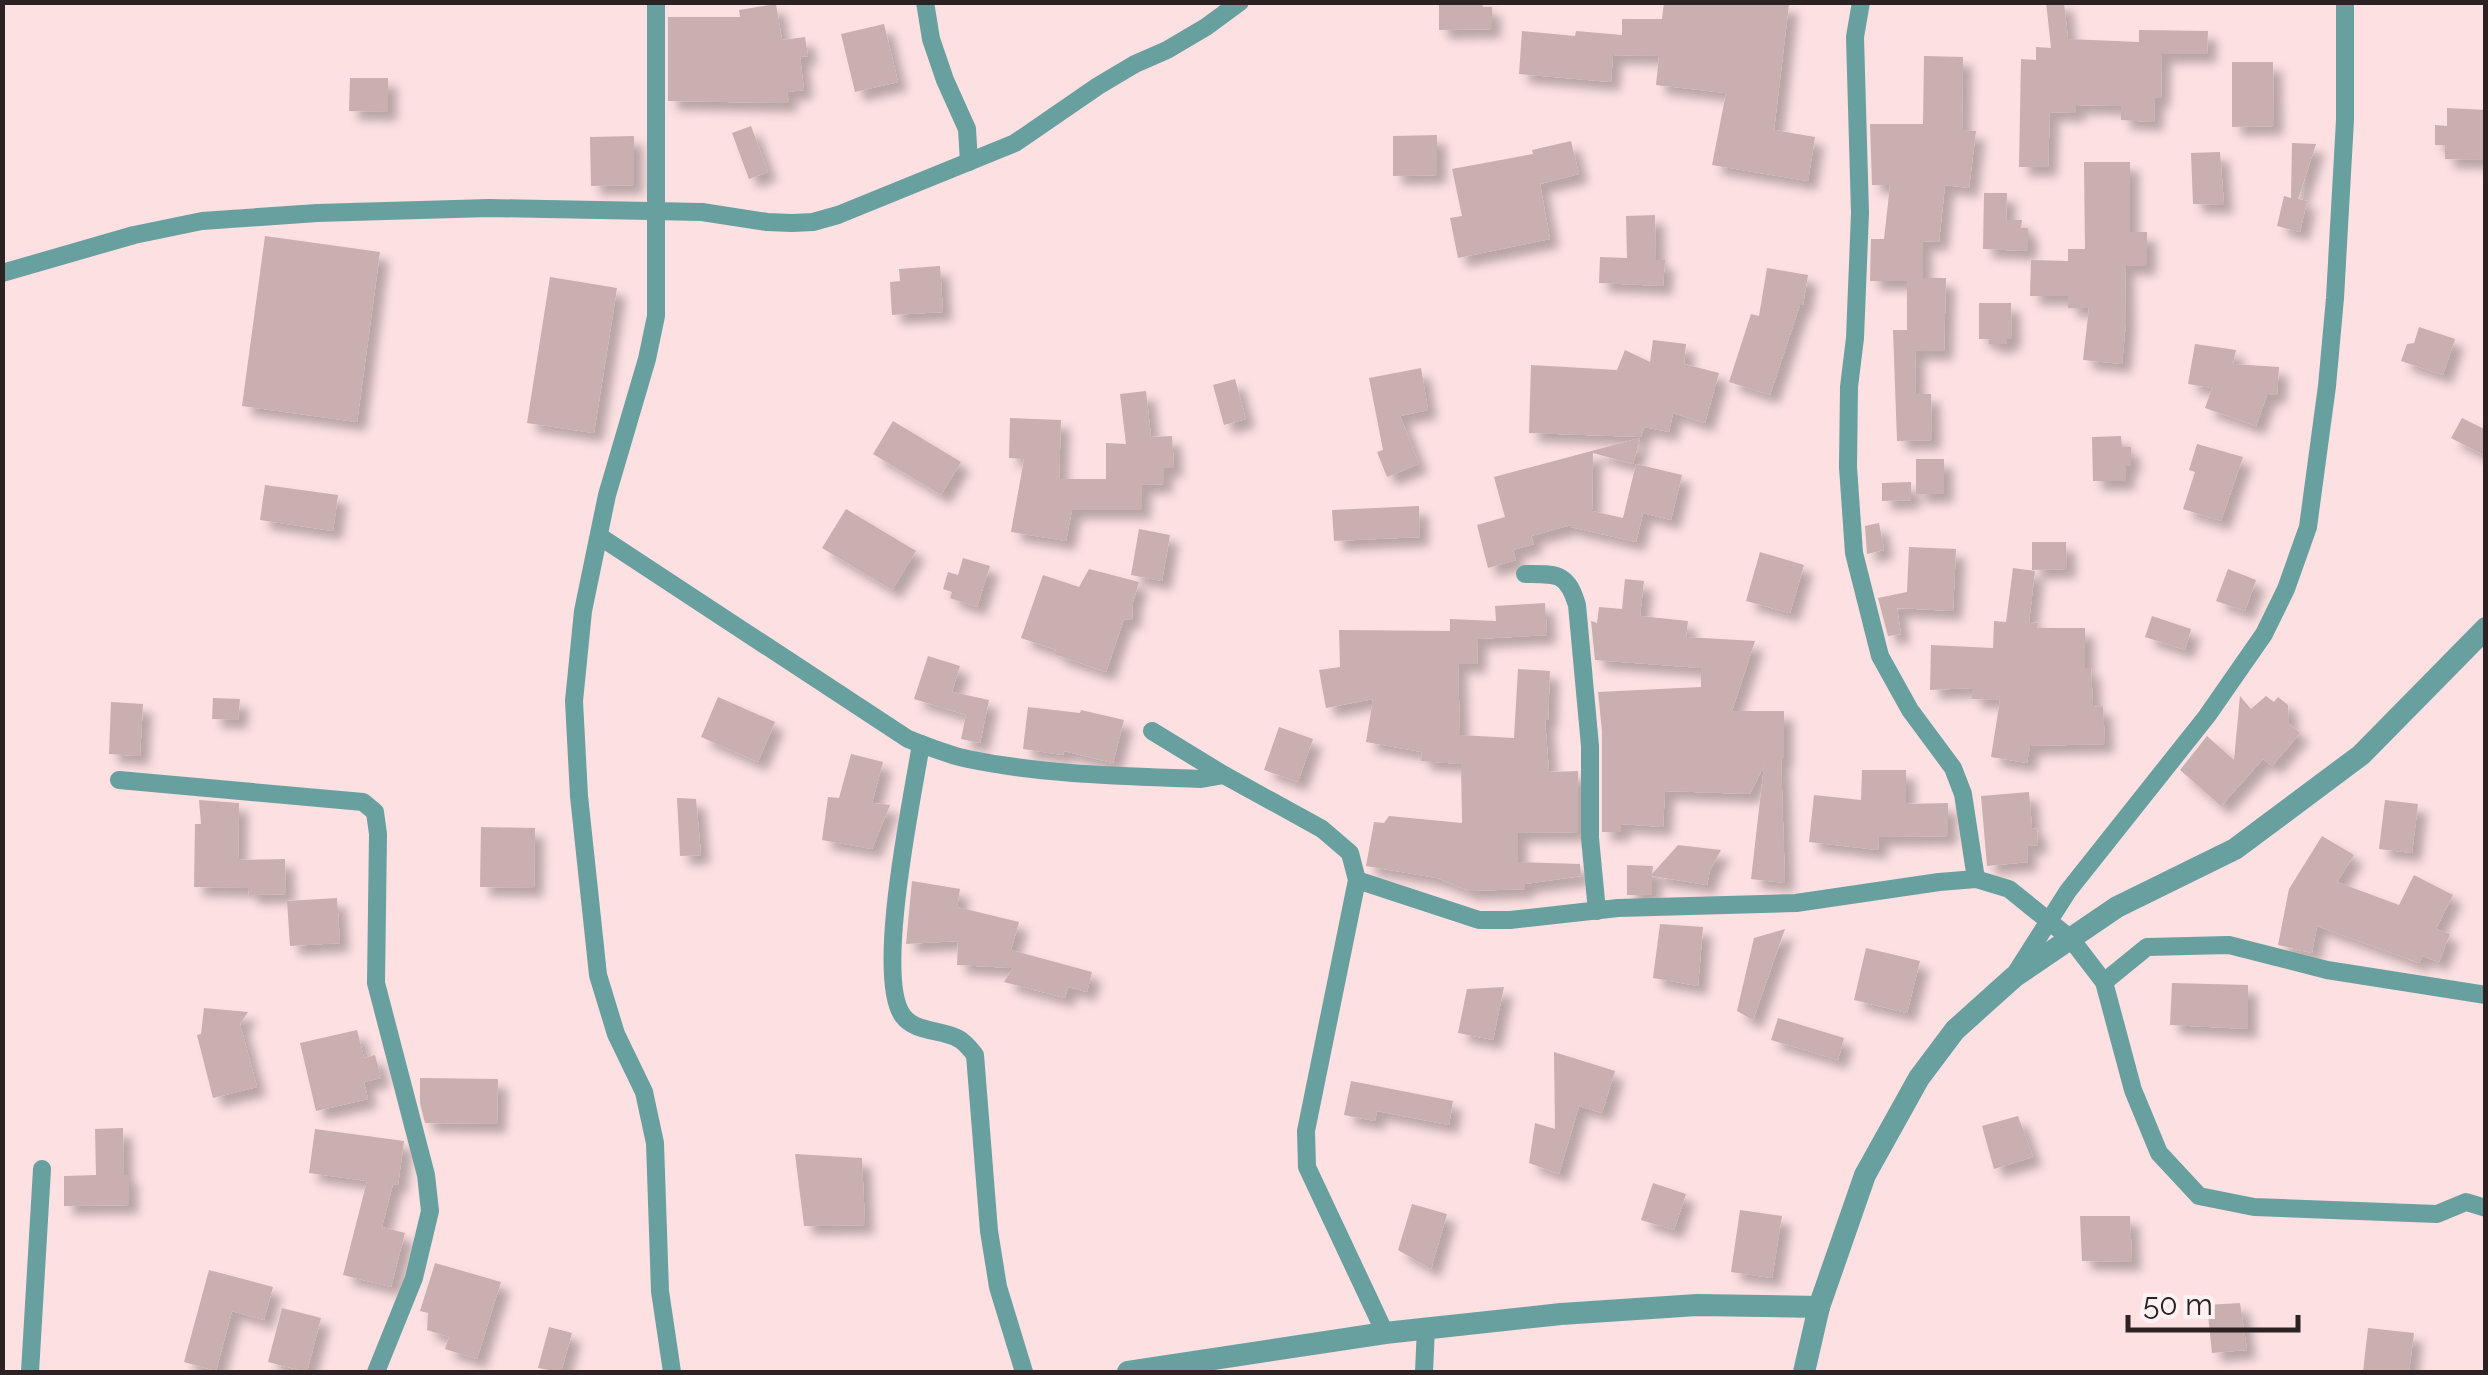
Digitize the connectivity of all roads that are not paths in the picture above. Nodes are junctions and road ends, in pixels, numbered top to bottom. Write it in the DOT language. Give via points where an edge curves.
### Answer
graph roads {
  1 [pos="656,2"];
  2 [pos="925,2"];
  3 [pos="1240,2"];
  4 [pos="1861,2"];
  5 [pos="2345,2"];
  6 [pos="969,162"];
  7 [pos="655,211"];
  8 [pos="2,274"];
  9 [pos="599,536"];
  10 [pos="1525,574"];
  11 [pos="2486,628"];
  12 [pos="1152,731"];
  13 [pos="921,744"];
  14 [pos="1224,774"];
  15 [pos="118,780"];
  16 [pos="1976,879"];
  17 [pos="1357,880"];
  18 [pos="1597,910"];
  19 [pos="2048,921"];
  20 [pos="2071,939"];
  21 [pos="2014,977"];
  22 [pos="2104,982"];
  23 [pos="2486,995"];
  24 [pos="42,1169"];
  25 [pos="2486,1208"];
  26 [pos="1820,1307"];
  27 [pos="1426,1328"];
  28 [pos="1385,1333"];
  29 [pos="1224,1364"];
  30 [pos="30,1372"];
  31 [pos="376,1372"];
  32 [pos="672,1372"];
  33 [pos="1024,1372"];
  34 [pos="1128,1372"];
  35 [pos="1424,1372"];
  36 [pos="1804,1372"];
  1 -- 7 [label="street"];
  2 -- 6 [label="street" via="931,39 967,129"];
  3 -- 6 [label="street" via="1015,143"];
  4 -- 16 [label="street" via="1855,37 1860,213 1849,387 1854,553 1880,656 1963,794"];
  5 -- 19 [label="street" via="2335,298 2308,527 2264,634"];
  6 -- 7 [label="street" via="813,222"];
  7 -- 8 [label="street" via="489,208 202,221"];
  7 -- 9 [label="street" via="656,316"];
  9 -- 13 [label="street"];
  9 -- 32 [label="street" via="582,611 574,701 579,796 598,975 644,1092 655,1143 660,1291"];
  10 -- 18 [label="street" via="1555,574 1570,583 1577,605"];
  11 -- 20 [label="street" via="2345,767 2235,849 2117,907"];
  12 -- 14 [label="street"];
  13 -- 14 [label="street" via="964,759 1062,774"];
  13 -- 33 [label="street" via="894,915 894,996 904,1018 961,1039 975,1055 989,1231"];
  14 -- 17 [label="street" via="1322,829 1350,853"];
  15 -- 31 [label="street" via="363,802 375,812 376,983 430,1211 414,1278"];
  16 -- 18 [label="street" via="1796,903"];
  16 -- 19 [label="street" via="2008,890"];
  17 -- 18 [label="street" via="1479,920"];
  17 -- 28 [label="street" via="1306,1132 1308,1167"];
  19 -- 20 [label="street"];
  19 -- 21 [label="street"];
  20 -- 21 [label="street"];
  20 -- 22 [label="street"];
  21 -- 26 [label="street" via="1955,1030 1920,1078 1865,1175"];
  22 -- 23 [label="street" via="2147,947 2229,945 2327,970"];
  22 -- 25 [label="street" via="2158,1153 2199,1196 2254,1206 2437,1214 2466,1202"];
  24 -- 30 [label="street"];
  26 -- 27 [label="street" via="1697,1305"];
  26 -- 36 [label="street"];
  27 -- 28 [label="street"];
  27 -- 35 [label="street"];
  28 -- 29 [label="street"];
  29 -- 34 [label="street"];
}
